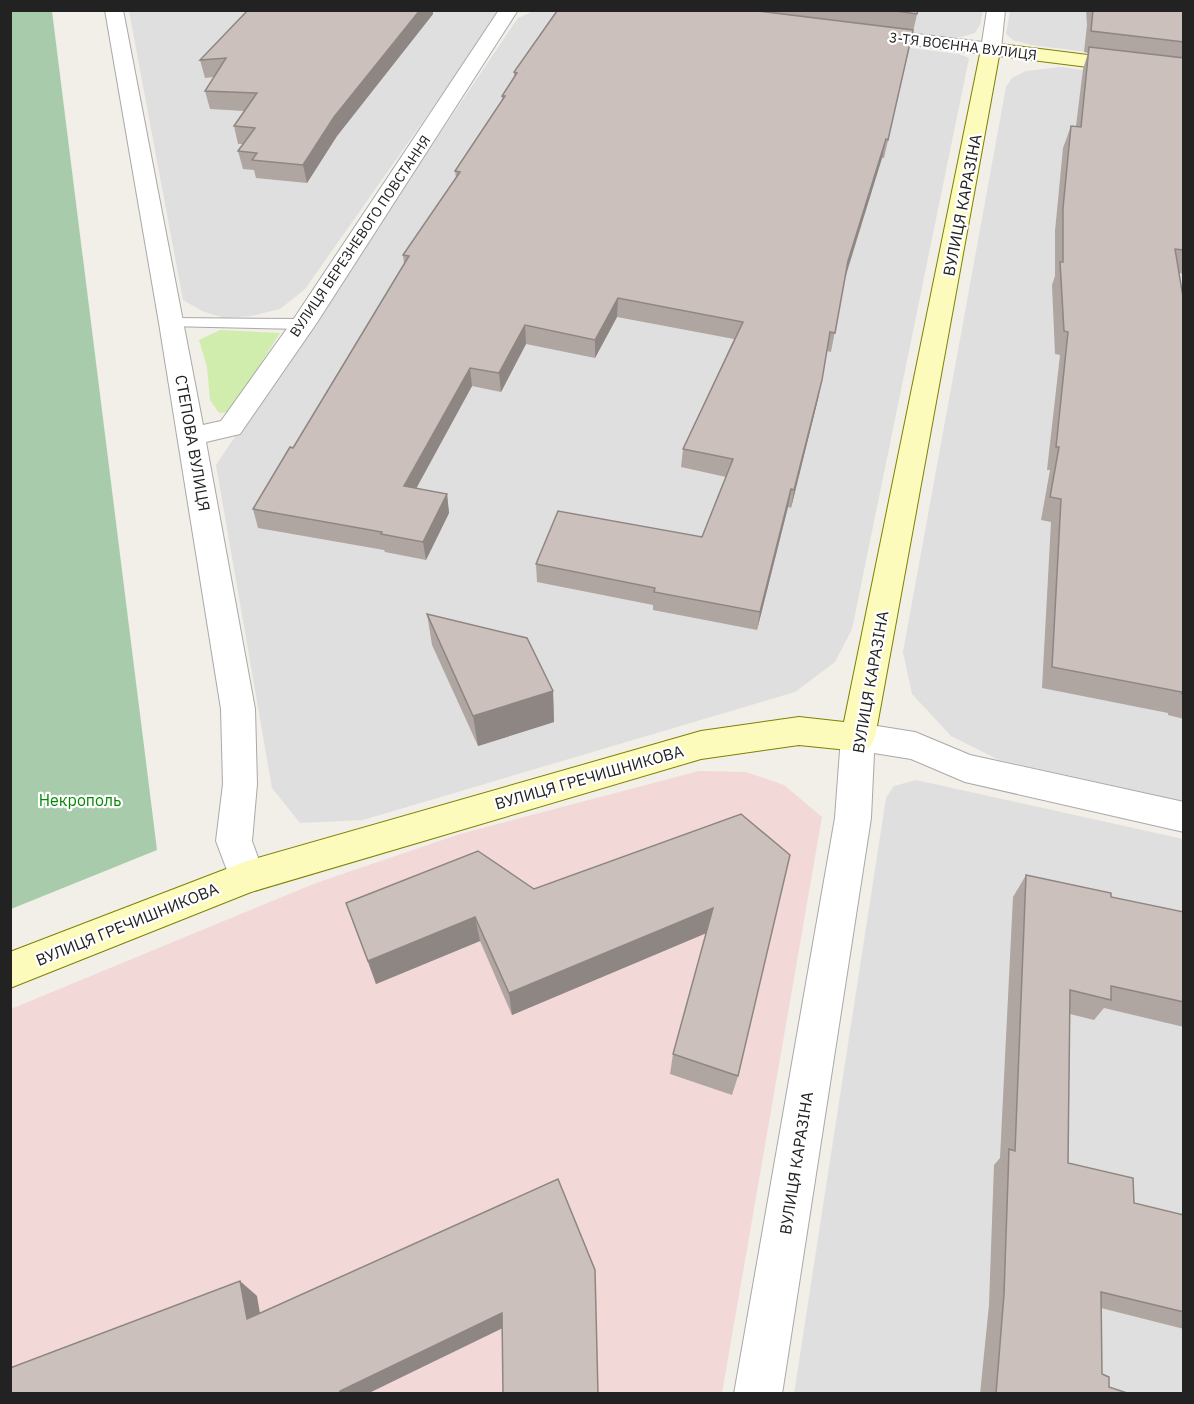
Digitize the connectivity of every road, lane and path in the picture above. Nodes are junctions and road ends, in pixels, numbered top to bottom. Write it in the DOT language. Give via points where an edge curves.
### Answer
graph roads {
  1 [pos="114,10"];
  2 [pos="509,10"];
  3 [pos="996,10"];
  4 [pos="849,32"];
  5 [pos="991,50"];
  6 [pos="1184,73"];
  7 [pos="172,323"];
  8 [pos="303,324"];
  9 [pos="191,436"];
  10 [pos="858,736"];
  11 [pos="1184,817"];
  12 [pos="247,877"];
  13 [pos="10,970"];
  14 [pos="758,1394"];
  1 -- 7 [label="street, СТЕПОВА ВУЛИЦЯ"];
  2 -- 8 [label="street, ВУЛИЦЯ БЕРЕЗНЕВОГО ПОВСТАННЯ"];
  3 -- 5 [label="street, ВУЛИЦЯ КАРАЗІНА"];
  4 -- 5 [label="street, 3-ТЯ ВОЄННА ВУЛИЦЯ"];
  5 -- 6 [label="main road, 3-ТЯ ВОЄННА ВУЛИЦЯ"];
  5 -- 10 [label="main road, ВУЛИЦЯ КАРАЗІНА"];
  7 -- 8 [label="lane"];
  7 -- 9 [label="street, СТЕПОВА ВУЛИЦЯ"];
  8 -- 9 [label="street, ВУЛИЦЯ БЕРЕЗНЕВОГО ПОВСТАННЯ" via="230,428"];
  9 -- 12 [label="street, СТЕПОВА ВУЛИЦЯ" via="238,709 240,784 234,841"];
  10 -- 11 [label="street, ВУЛИЦЯ ГРЕЧИШНИКОВА" via="915,746 965,768"];
  10 -- 12 [label="main road, ВУЛИЦЯ ГРЕЧИШНИКОВА" via="800,731 701,745"];
  10 -- 14 [label="street, ВУЛИЦЯ КАРАЗІНА" via="853,818"];
  12 -- 13 [label="main road, ВУЛИЦЯ ГРЕЧИШНИКОВА"];
}
